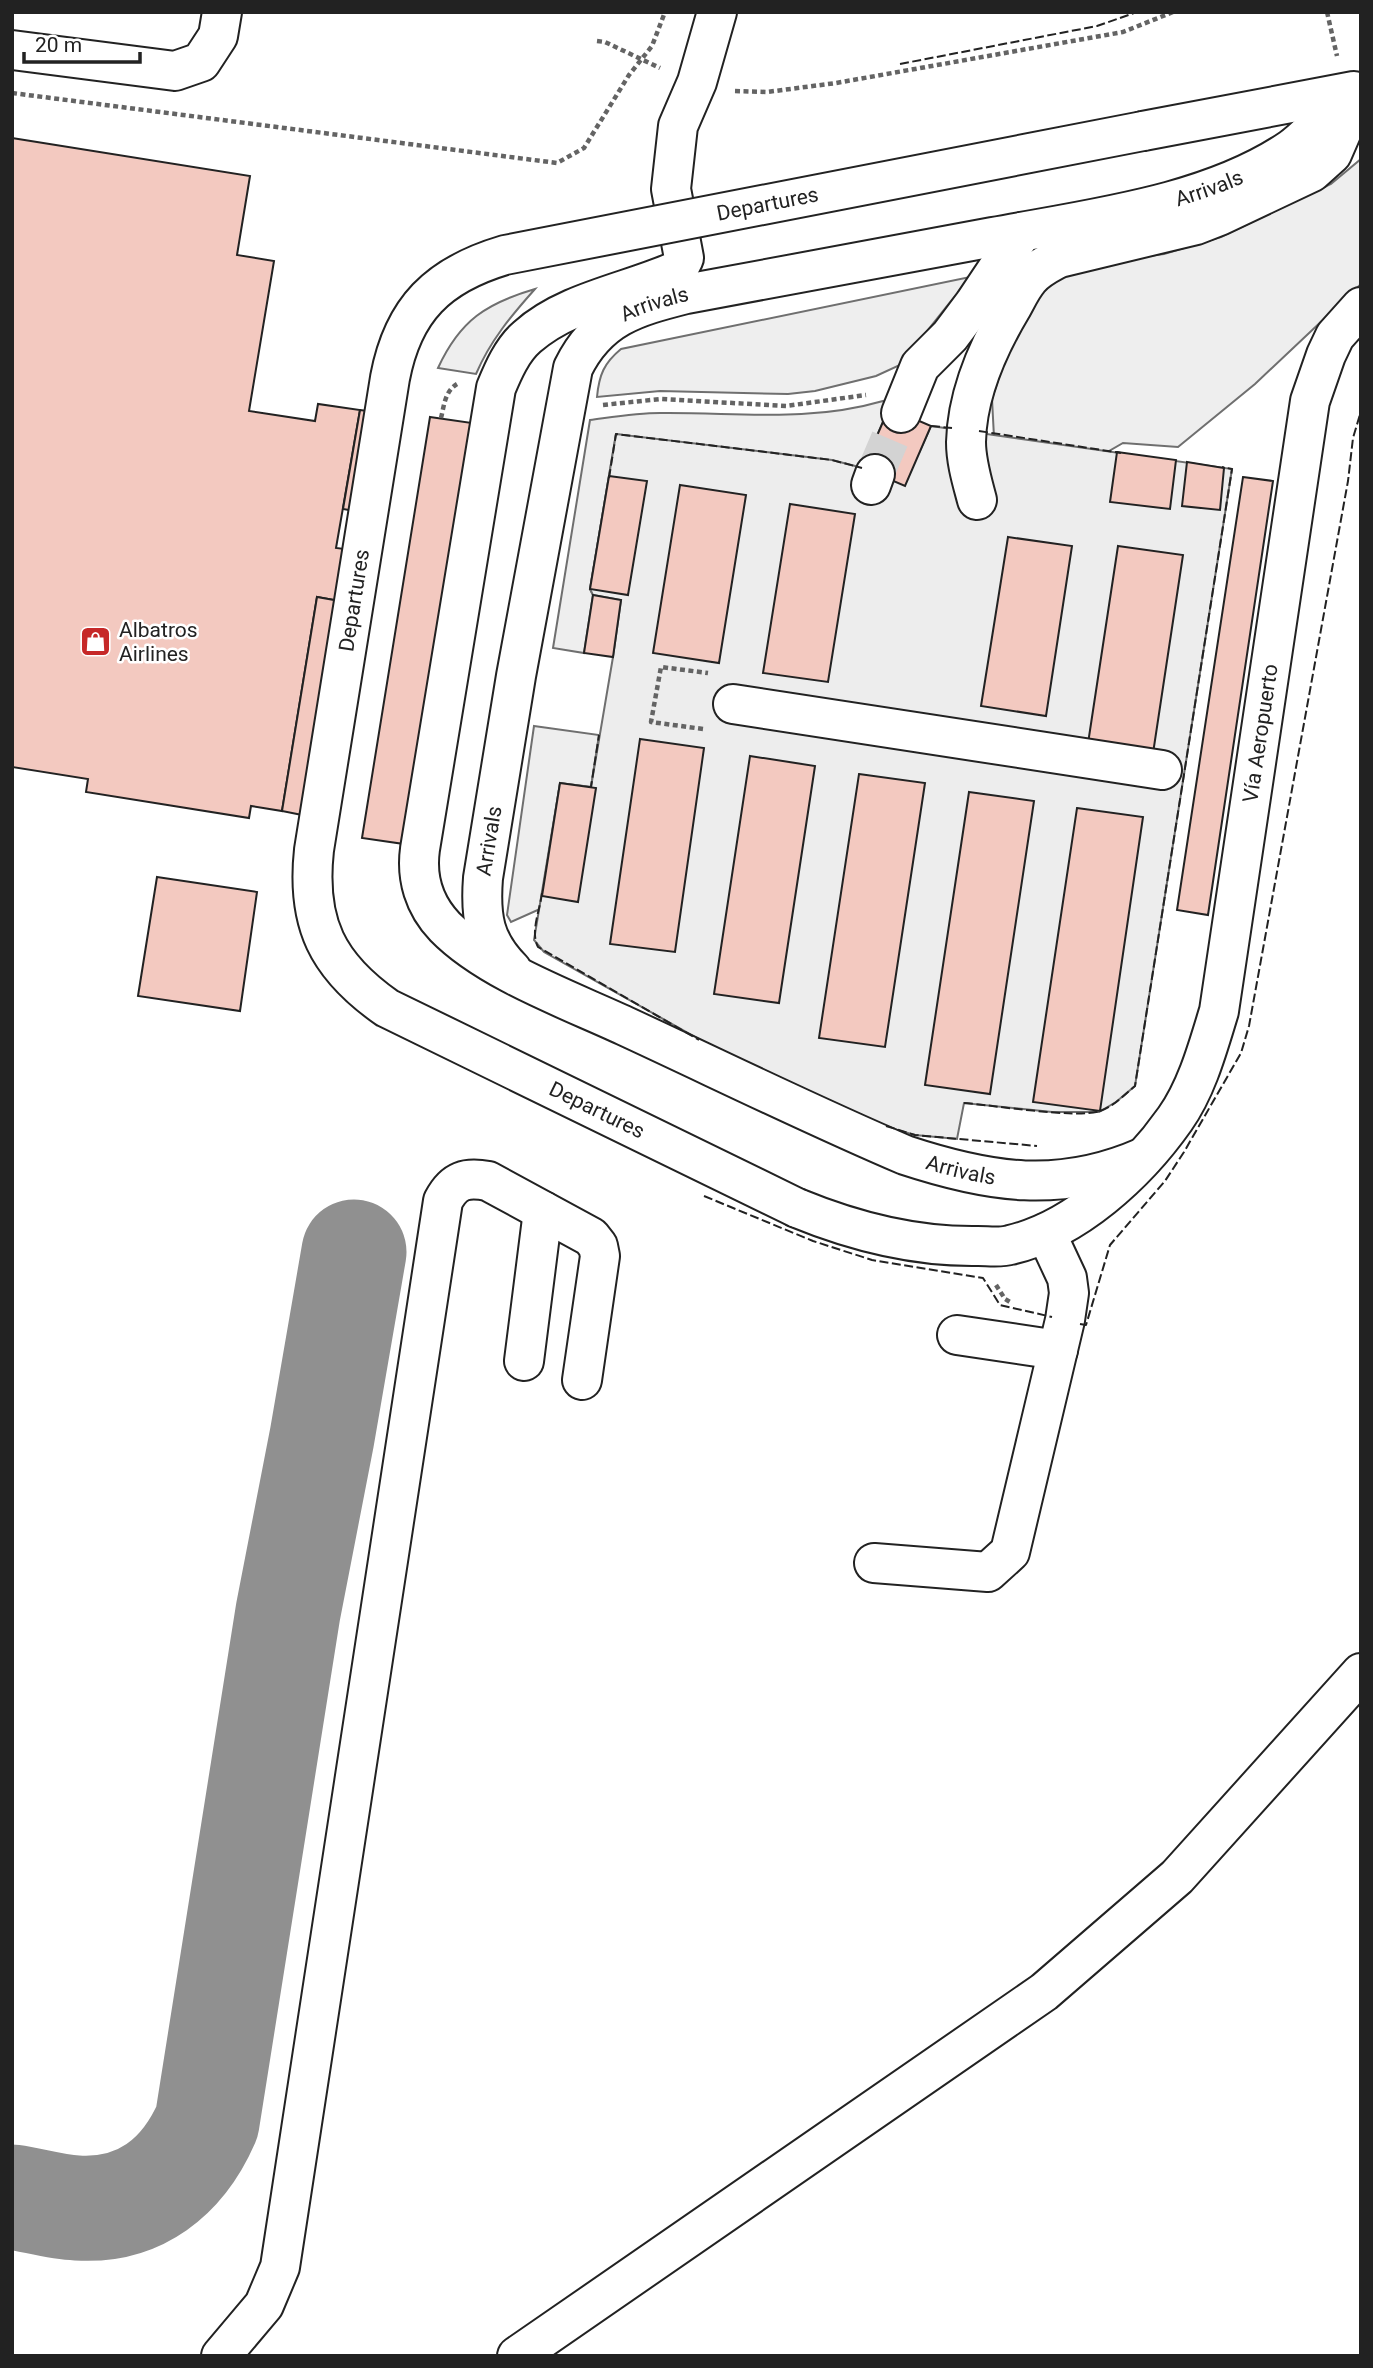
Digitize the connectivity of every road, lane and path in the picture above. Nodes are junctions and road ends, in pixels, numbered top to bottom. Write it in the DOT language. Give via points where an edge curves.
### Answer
graph roads {
  1 [pos="222,12"];
  2 [pos="665,12"];
  3 [pos="717,12"];
  4 [pos="1173,12"];
  5 [pos="1327,12"];
  6 [pos="597,41"];
  7 [pos="12,50"];
  8 [pos="641,61"];
  9 [pos="697,82"];
  10 [pos="1348,82"];
  11 [pos="12,93"];
  12 [pos="1022,232"];
  13 [pos="1361,307"];
  14 [pos="496,388"];
  15 [pos="567,402"];
  16 [pos="911,406"];
  17 [pos="441,418"];
  18 [pos="977,500"];
  19 [pos="733,704"];
  20 [pos="1162,770"];
  21 [pos="519,977"];
  22 [pos="1144,1157"];
  23 [pos="543,1211"];
  24 [pos="1046,1233"];
  25 [pos="957,1335"];
  26 [pos="1058,1350"];
  27 [pos="524,1362"];
  28 [pos="582,1380"];
  29 [pos="874,1563"];
  30 [pos="1361,1673"];
  31 [pos="221,2356"];
  32 [pos="517,2356"];
  1 -- 7 [label="street" via="218,36 201,62 175,71"];
  2 -- 8 [label="path"];
  3 -- 9 [label="street, Arrivals"];
  4 -- 9 [label="path" via="1123,32 836,83 748,93"];
  5 -- 10 [label="path"];
  6 -- 8 [label="path"];
  8 -- 9 [label="path"];
  8 -- 11 [label="path" via="584,148 557,163"];
  9 -- 14 [label="street, Arrivals" via="678,126 671,189 684,258 678,270 552,319 525,339"];
  10 -- 12 [label="street, Arrivals" via="1320,122 1291,149 1221,185 1129,212"];
  10 -- 18 [label="street" via="1342,131 1332,154 1312,172 1196,225 1059,258 1027,280 980,371 966,445"];
  10 -- 24 [label="street, Departures, bridge" via="1143,131 505,255 471,267 416,310 405,327 390,378 311,885 323,938 341,969 387,1008 797,1208 847,1227 949,1247 1008,1246"];
  12 -- 15 [label="street, Arrivals" via="687,294 623,313 593,337 573,368"];
  12 -- 16 [label="street" via="950,336 920,366"];
  13 -- 22 [label="street, Vía Aeropuerto" via="1335,336 1310,401 1219,1011 1192,1088 1176,1118"];
  14 -- 17 [label="path" via="453,386"];
  14 -- 21 [label="street, Arrivals" via="418,871 430,908 444,926 474,951"];
  15 -- 16 [label="path" via="592,405 661,399 786,406 860,397 893,387"];
  15 -- 21 [label="street, Arrivals" via="482,890 489,939"];
  19 -- 20 [label="street"];
  21 -- 22 [label="street, Arrivals" via="929,1163 994,1178 1051,1182 1115,1169"];
  22 -- 24 [label="street, Departures" via="1091,1206"];
  23 -- 27 [label="street"];
  23 -- 28 [label="street" via="591,1237 598,1246"];
  23 -- 31 [label="street" via="488,1181 473,1178 450,1188 443,1201 280,2267 264,2305"];
  24 -- 26 [label="street" via="1067,1278 1069,1293"];
  25 -- 26 [label="street"];
  26 -- 29 [label="street" via="1010,1552 988,1572"];
  30 -- 32 [label="street" via="1177,1877 1044,1992"];
}
